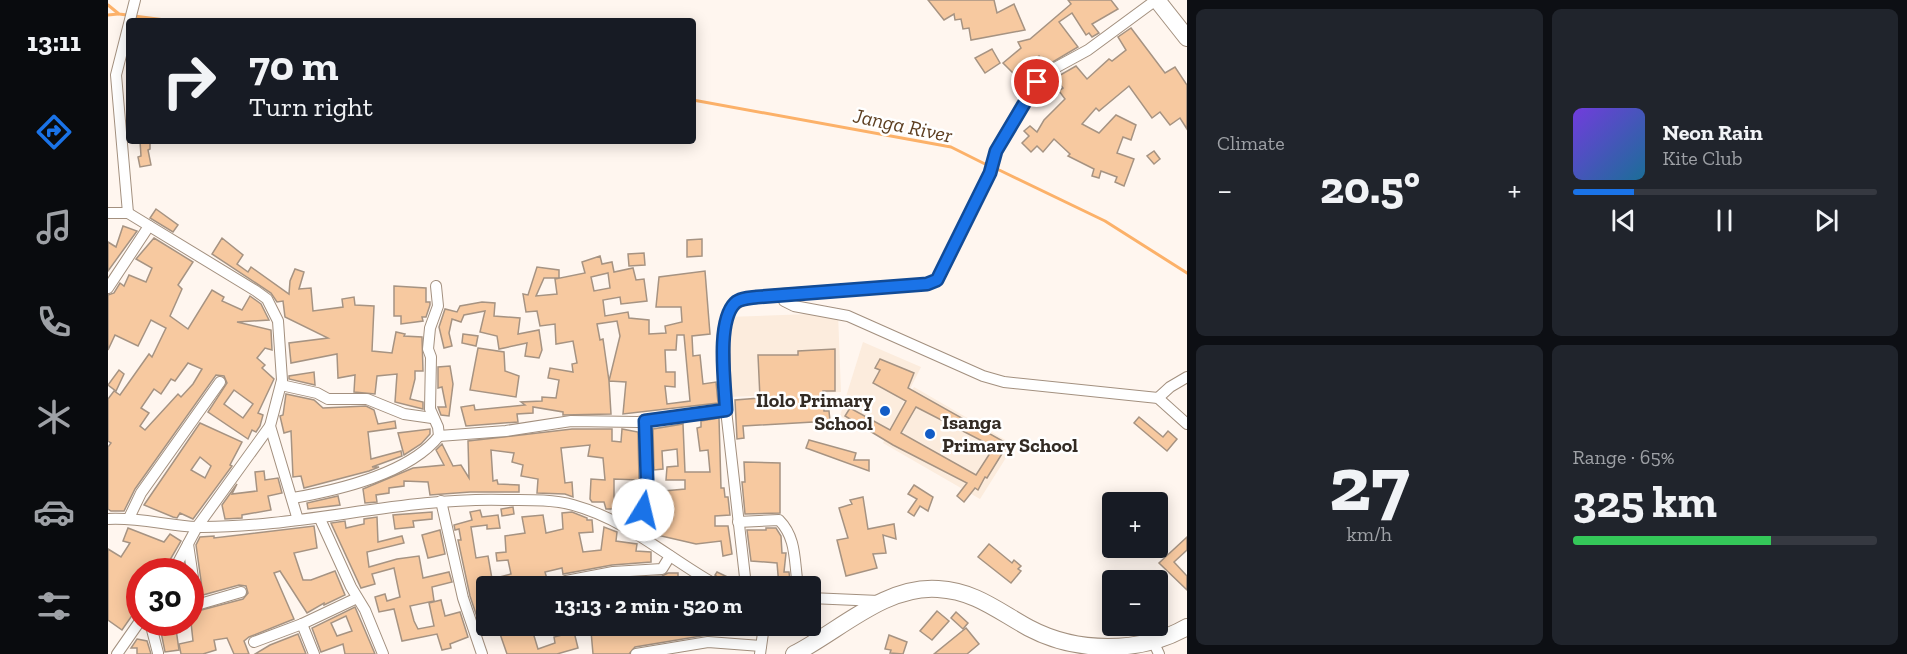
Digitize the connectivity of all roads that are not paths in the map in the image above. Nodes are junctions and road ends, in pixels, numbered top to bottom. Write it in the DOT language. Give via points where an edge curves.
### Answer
graph roads {
  1 [pos="135,0"];
  2 [pos="1156,0"];
  3 [pos="130,18"];
  4 [pos="126,36"];
  5 [pos="1187,39"];
  6 [pos="108,213"];
  7 [pos="128,213"];
  8 [pos="149,226"];
  9 [pos="436,286"];
  10 [pos="108,288"];
  11 [pos="781,294"];
  12 [pos="1187,377"];
  13 [pos="220,382"];
  14 [pos="281,385"];
  15 [pos="1158,398"];
  16 [pos="726,410"];
  17 [pos="432,418"];
  18 [pos="645,421"];
  19 [pos="1187,424"];
  20 [pos="270,426"];
  21 [pos="439,436"];
  22 [pos="293,498"];
  23 [pos="441,501"];
  24 [pos="129,518"];
  25 [pos="108,519"];
  26 [pos="320,519"];
  27 [pos="298,520"];
  28 [pos="738,522"];
  29 [pos="197,527"];
  30 [pos="640,534"];
  31 [pos="188,543"];
  32 [pos="670,556"];
  33 [pos="180,558"];
  34 [pos="189,558"];
  35 [pos="592,576"];
  36 [pos="702,576"];
  37 [pos="745,576"];
  38 [pos="797,576"];
  39 [pos="241,592"];
  40 [pos="357,597"];
  41 [pos="821,599"];
  42 [pos="882,602"];
  43 [pos="204,603"];
  44 [pos="302,624"];
  45 [pos="1187,627"];
  46 [pos="130,636"];
  47 [pos="154,636"];
  48 [pos="254,642"];
  49 [pos="1156,647"];
  50 [pos="761,650"];
  51 [pos="813,650"];
  52 [pos="158,653"];
  53 [pos="117,654"];
  54 [pos="314,654"];
  55 [pos="383,654"];
  56 [pos="482,654"];
  57 [pos="636,654"];
  58 [pos="794,654"];
  1 -- 3 [label="street"];
  2 -- 5 [label="highway"];
  2 -- 11 [label="street" via="1037,82 996,151 990,173 937,280 927,284"];
  4 -- 7 [label="street" via="116,75"];
  6 -- 7 [label="street"];
  7 -- 8 [label="street"];
  8 -- 10 [label="street"];
  8 -- 14 [label="street" via="267,299 278,321"];
  9 -- 17 [label="street" via="438,306 428,343"];
  11 -- 15 [label="street" via="784,301 794,306 848,316 1004,382"];
  11 -- 16 [label="street" via="740,300 733,304 724,321"];
  12 -- 15 [label="street"];
  13 -- 24 [label="street" via="141,493"];
  14 -- 17 [label="street" via="328,399 367,399 404,414"];
  14 -- 20 [label="street"];
  15 -- 19 [label="street"];
  16 -- 18 [label="street"];
  16 -- 28 [label="street"];
  17 -- 21 [label="street"];
  18 -- 21 [label="street" via="571,421"];
  18 -- 30 [label="street" via="647,480"];
  20 -- 22 [label="street"];
  20 -- 29 [label="street"];
  21 -- 22 [label="street" via="387,472"];
  22 -- 27 [label="street"];
  23 -- 26 [label="street"];
  23 -- 30 [label="street" via="487,499 570,504 602,514"];
  23 -- 56 [label="street" via="460,587"];
  24 -- 25 [label="street"];
  24 -- 29 [label="street"];
  26 -- 27 [label="street"];
  26 -- 40 [label="street"];
  27 -- 29 [label="street"];
  28 -- 37 [label="street"];
  28 -- 38 [label="street" via="778,520 787,528"];
  29 -- 31 [label="street"];
  30 -- 32 [label="street"];
  31 -- 33 [label="street"];
  31 -- 34 [label="street"];
  32 -- 35 [label="street" via="662,569"];
  32 -- 36 [label="street"];
  39 -- 43 [label="street"];
  40 -- 44 [label="street"];
  40 -- 55 [label="street"];
  41 -- 42 [label="street"];
  42 -- 49 [label="highway" via="914,591 937,589 989,602 1028,627 1074,645"];
  42 -- 51 [label="highway"];
  44 -- 48 [label="street"];
  44 -- 54 [label="street"];
  45 -- 49 [label="highway"];
  46 -- 53 [label="street"];
  47 -- 52 [label="street"];
  50 -- 57 [label="street" via="708,642"];
  51 -- 58 [label="highway"];
}
